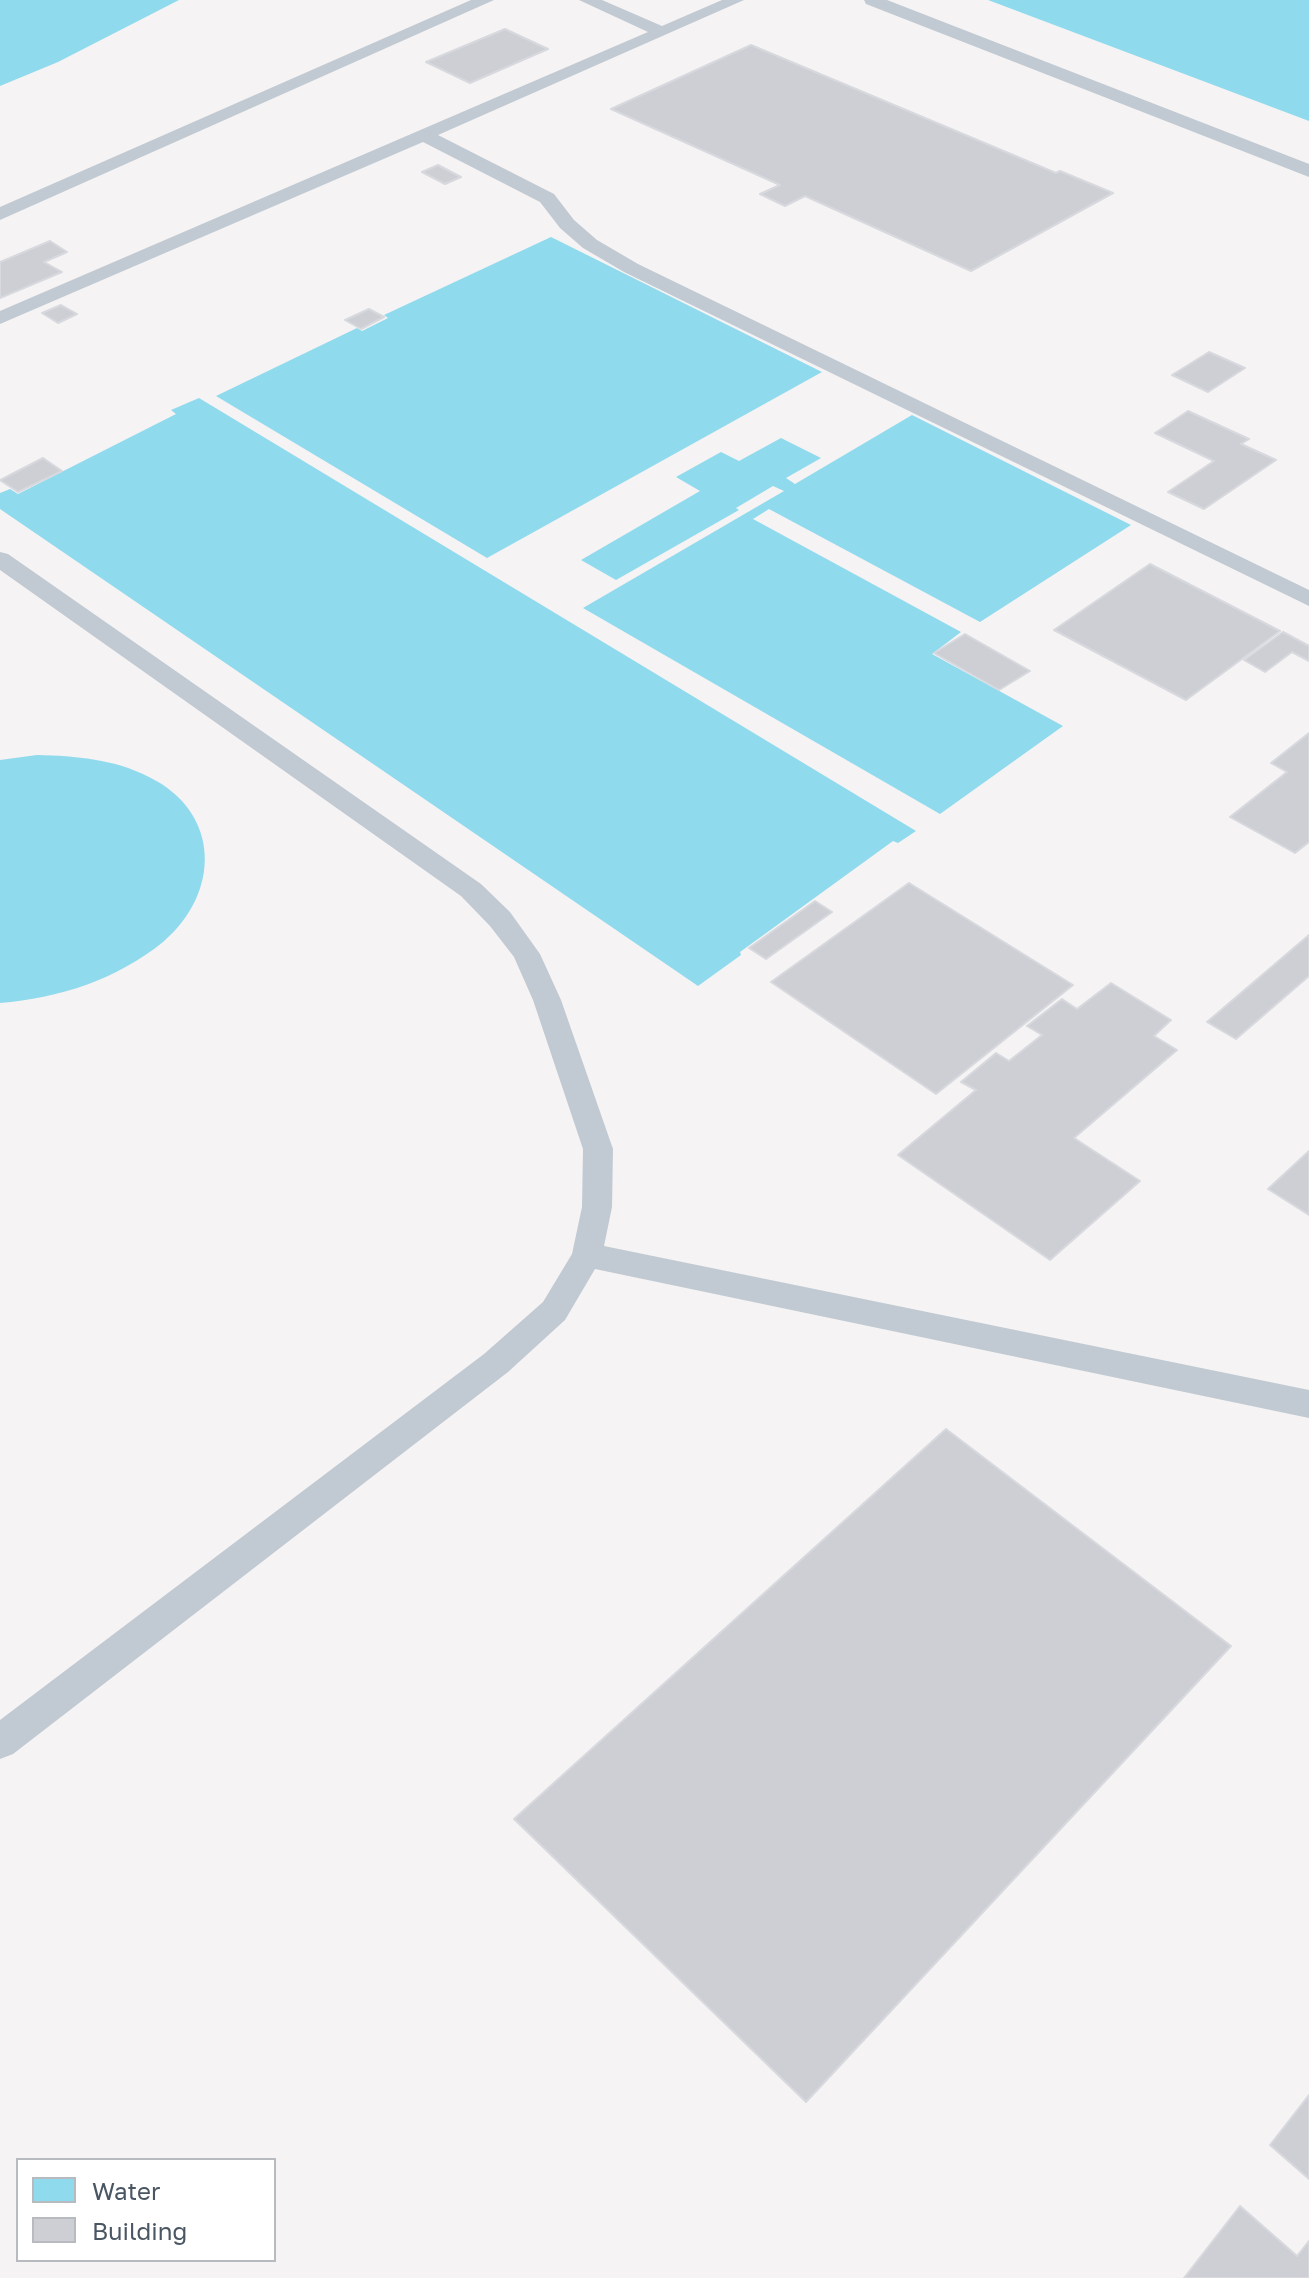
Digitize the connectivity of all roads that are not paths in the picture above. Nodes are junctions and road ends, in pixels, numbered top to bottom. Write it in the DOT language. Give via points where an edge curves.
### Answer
graph roads {
  1 [pos="486,0"];
  2 [pos="587,0"];
  3 [pos="736,0"];
  4 [pos="872,0"];
  5 [pos="663,32"];
  6 [pos="423,135"];
  7 [pos="1309,171"];
  8 [pos="0,214"];
  9 [pos="0,318"];
  10 [pos="0,559"];
  11 [pos="1309,599"];
  12 [pos="587,1255"];
  13 [pos="1309,1404"];
  14 [pos="0,1742"];
  1 -- 8 [label="lane"];
  2 -- 5 [label="lane"];
  3 -- 5 [label="lane"];
  4 -- 7 [label="lane"];
  5 -- 6 [label="lane"];
  6 -- 9 [label="lane"];
  6 -- 11 [label="lane" via="547,198 590,244 631,268"];
  10 -- 12 [label="lane" via="435,863 500,919 526,954 547,1000 598,1149 597,1207"];
  12 -- 13 [label="lane"];
  12 -- 14 [label="lane" via="554,1311 496,1363"];
}
